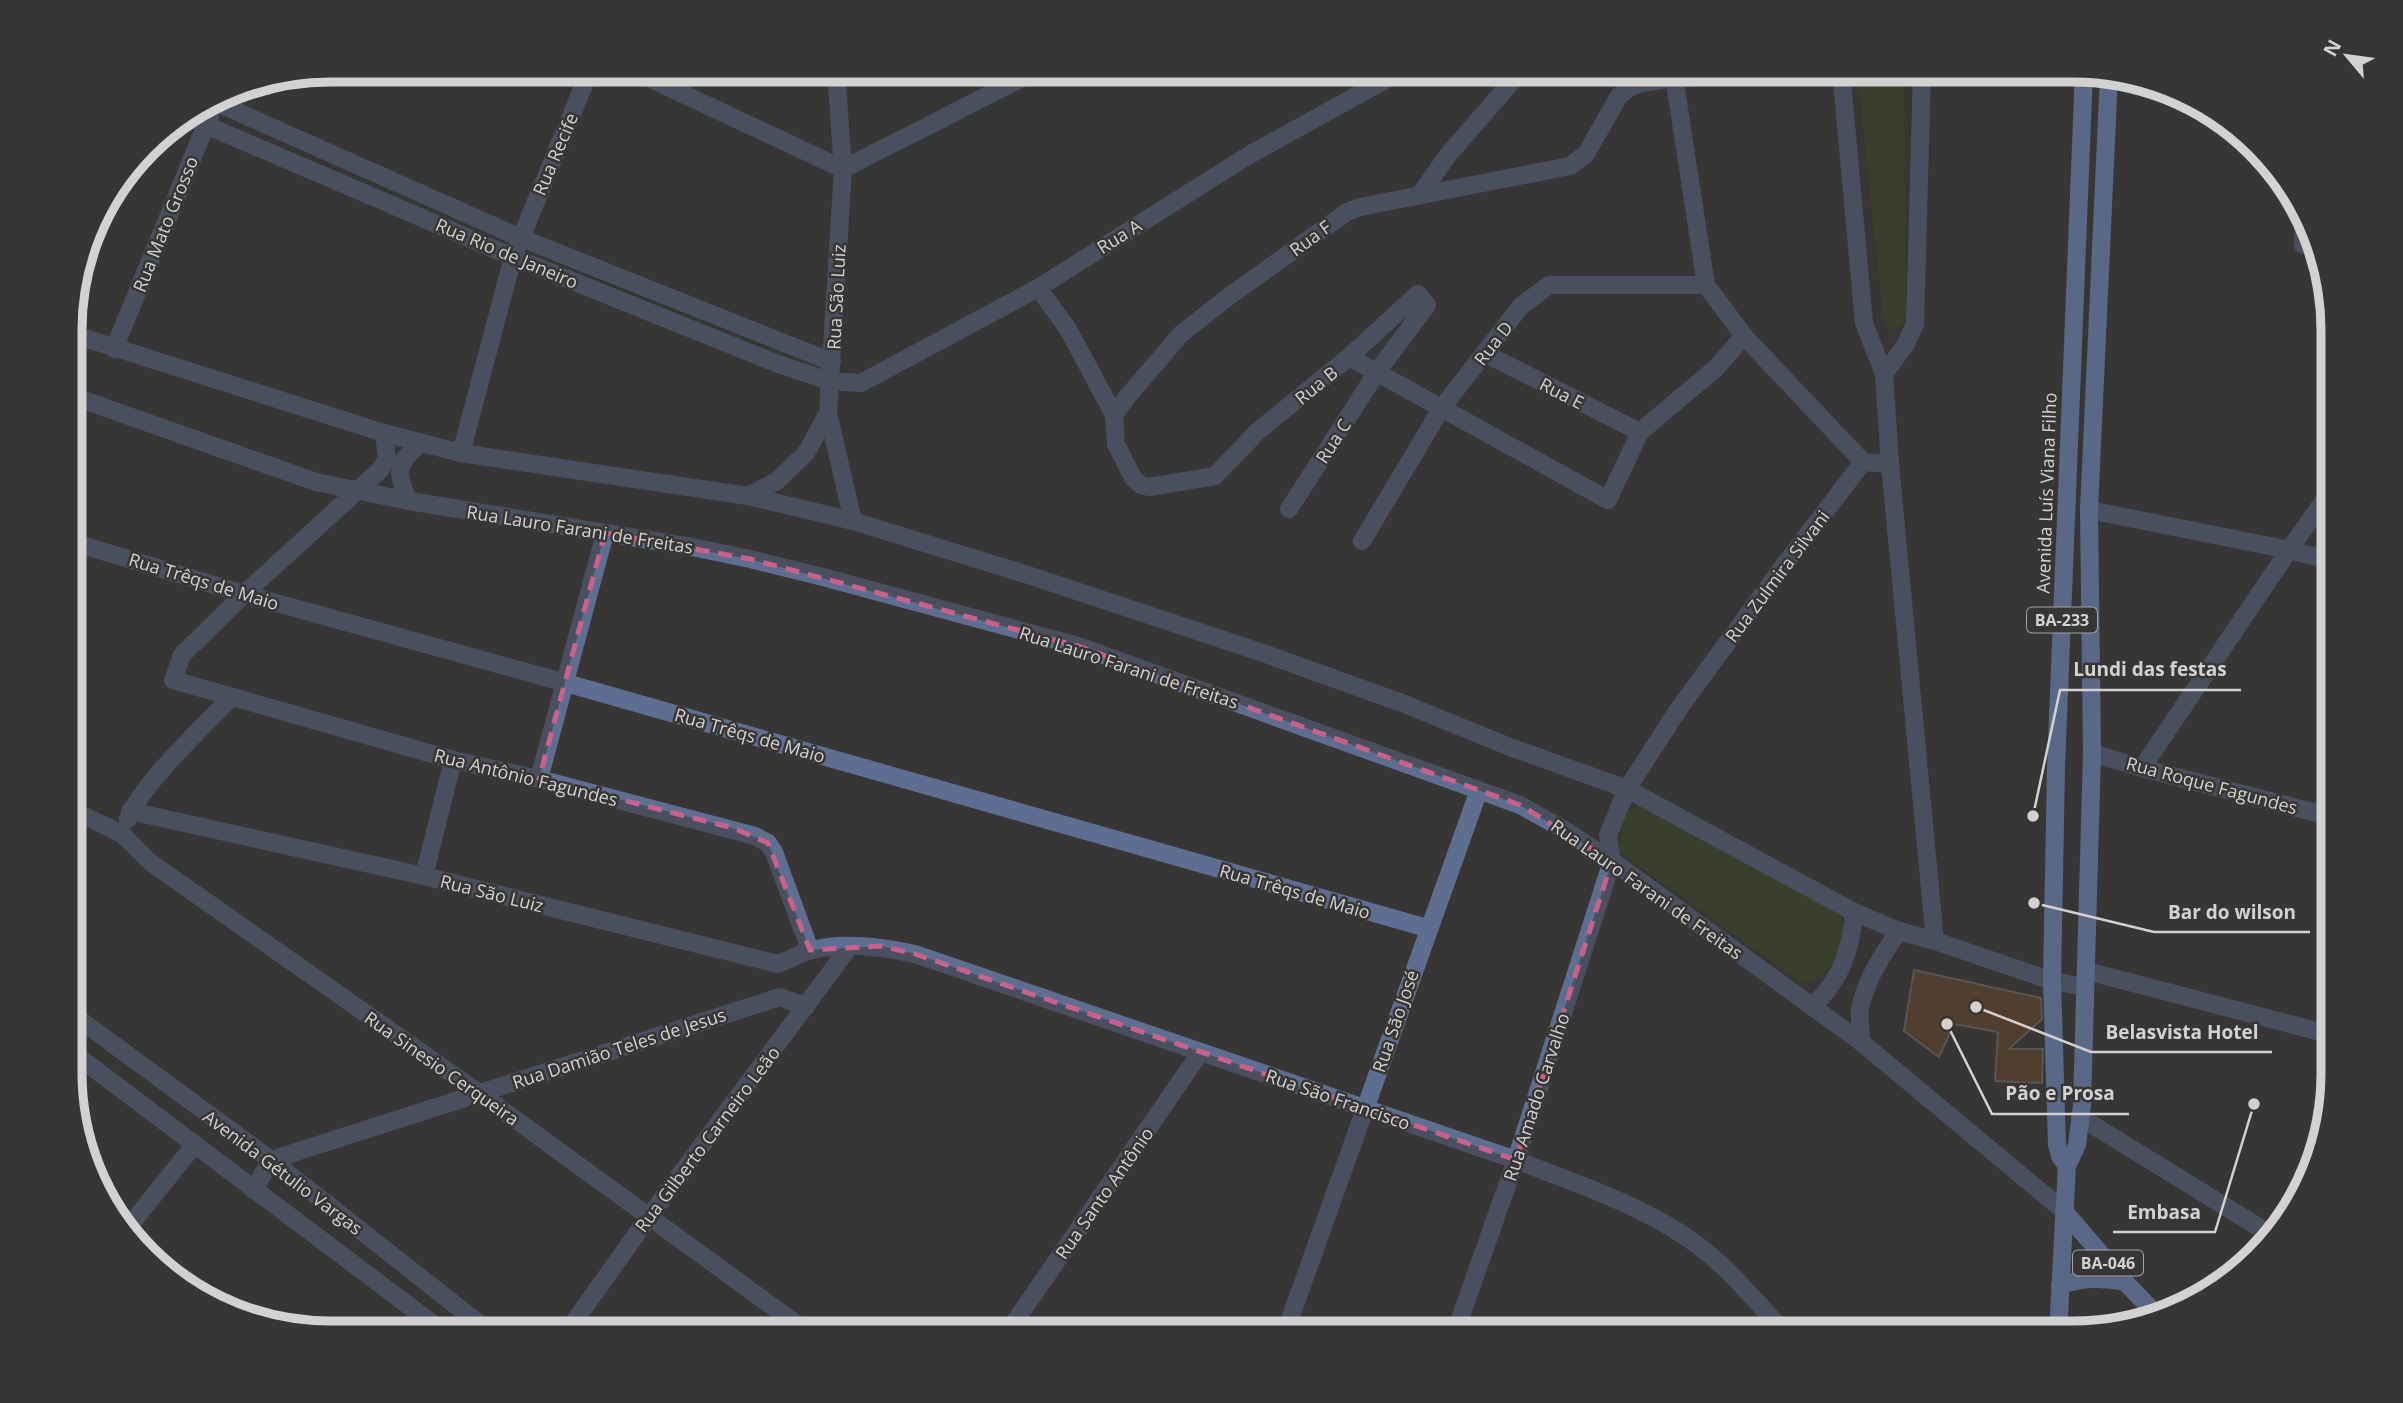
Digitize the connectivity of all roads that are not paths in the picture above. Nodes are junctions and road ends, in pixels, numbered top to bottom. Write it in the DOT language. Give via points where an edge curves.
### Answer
graph roads {
  1 [pos="585,82"];
  2 [pos="658,82"];
  3 [pos="837,82"];
  4 [pos="1012,82"];
  5 [pos="1381,82"];
  6 [pos="1512,82"];
  7 [pos="1645,82"];
  8 [pos="1675,82"];
  9 [pos="1842,82"];
  10 [pos="1922,82"];
  11 [pos="2084,83"];
  12 [pos="2109,85"];
  13 [pos="226,105"];
  14 [pos="210,113"];
  15 [pos="197,121"];
  16 [pos="206,125"];
  17 [pos="843,169"];
  18 [pos="1419,196"];
  19 [pos="520,237"];
  20 [pos="2303,238"];
  21 [pos="2303,245"];
  22 [pos="513,257"];
  23 [pos="1706,285"];
  24 [pos="1038,288"];
  25 [pos="1418,294"];
  26 [pos="1744,336"];
  27 [pos="82,338"];
  28 [pos="114,349"];
  29 [pos="1484,354"];
  30 [pos="1349,357"];
  31 [pos="832,362"];
  32 [pos="1377,372"];
  33 [pos="1884,374"];
  34 [pos="829,381"];
  35 [pos="82,400"];
  36 [pos="1441,409"];
  37 [pos="828,413"];
  38 [pos="1114,415"];
  39 [pos="1640,432"];
  40 [pos="384,433"];
  41 [pos="422,443"];
  42 [pos="461,453"];
  43 [pos="1863,462"];
  44 [pos="1890,464"];
  45 [pos="356,491"];
  46 [pos="748,496"];
  47 [pos="409,501"];
  48 [pos="2320,506"];
  49 [pos="1289,509"];
  50 [pos="2089,510"];
  51 [pos="853,521"];
  52 [pos="605,533"];
  53 [pos="1362,541"];
  54 [pos="82,544"];
  55 [pos="2289,550"];
  56 [pos="2320,558"];
  57 [pos="244,594"];
  58 [pos="566,683"];
  59 [pos="232,696"];
  60 [pos="2092,753"];
  61 [pos="453,760"];
  62 [pos="2143,768"];
  63 [pos="539,779"];
  64 [pos="1627,789"];
  65 [pos="1479,790"];
  66 [pos="130,811"];
  67 [pos="2321,814"];
  68 [pos="82,815"];
  69 [pos="122,834"];
  70 [pos="1612,860"];
  71 [pos="424,876"];
  72 [pos="1854,912"];
  73 [pos="1427,928"];
  74 [pos="1899,931"];
  75 [pos="1935,941"];
  76 [pos="850,946"];
  77 [pos="810,950"];
  78 [pos="778,964"];
  79 [pos="2086,979"];
  80 [pos="2052,981"];
  81 [pos="780,997"];
  82 [pos="1812,1006"];
  83 [pos="806,1007"];
  84 [pos="82,1021"];
  85 [pos="2321,1032"];
  86 [pos="1861,1042"];
  87 [pos="1200,1053"];
  88 [pos="82,1059"];
  89 [pos="479,1093"];
  90 [pos="1364,1108"];
  91 [pos="2080,1117"];
  92 [pos="195,1144"];
  93 [pos="271,1160"];
  94 [pos="1516,1160"];
  95 [pos="2067,1166"];
  96 [pos="254,1190"];
  97 [pos="2064,1211"];
  98 [pos="648,1218"];
  99 [pos="132,1223"];
  100 [pos="2264,1230"];
  101 [pos="2125,1282"];
  102 [pos="2060,1285"];
  103 [pos="2151,1309"];
  104 [pos="428,1321"];
  105 [pos="476,1321"];
  106 [pos="575,1321"];
  107 [pos="792,1321"];
  108 [pos="1015,1321"];
  109 [pos="1288,1321"];
  110 [pos="1459,1321"];
  111 [pos="1774,1321"];
  112 [pos="2058,1321"];
  1 -- 19 [label="street, Rua Recife"];
  2 -- 17 [label="street"];
  3 -- 17 [label="street, Rua São Luiz"];
  4 -- 17 [label="street"];
  5 -- 24 [label="street, Rua A" via="1249,155"];
  6 -- 18 [label="street"];
  7 -- 18 [label="street, Rua F" via="1622,93 1586,154 1570,166"];
  8 -- 23 [label="street"];
  9 -- 33 [label="street" via="1864,323"];
  10 -- 33 [label="street" via="1914,324"];
  11 -- 80 [label="main road, Avenida Luís Viana Filho / BA-233"];
  12 -- 50 [label="main road, Avenida Luís Viana Filho / BA-233"];
  13 -- 19 [label="street, Rua Rio de Janeiro"];
  14 -- 16 [label="street, Rua Mato Grosso"];
  15 -- 16 [label="street, Rua Rio de Janeiro"];
  16 -- 22 [label="street, Rua Rio de Janeiro"];
  16 -- 28 [label="street, Rua Mato Grosso"];
  17 -- 31 [label="street, Rua São Luiz"];
  18 -- 38 [label="street, Rua F" via="1360,207 1331,222 1181,334"];
  19 -- 22 [label="street, Rua Recife"];
  19 -- 31 [label="street, Rua Rio de Janeiro"];
  20 -- 21 [label="street"];
  22 -- 34 [label="street, Rua Rio de Janeiro"];
  22 -- 42 [label="street, Rua Recife"];
  23 -- 26 [label="street"];
  23 -- 29 [label="street, Rua D" via="1549,285 1521,306"];
  24 -- 34 [label="street, Rua A" via="861,383"];
  24 -- 38 [label="street" via="1068,329"];
  25 -- 30 [label="street, Rua B"];
  25 -- 32 [label="street, Rua C" via="1427,305"];
  26 -- 39 [label="street" via="1716,368"];
  26 -- 43 [label="street"];
  27 -- 28 [label="street"];
  28 -- 40 [label="street"];
  29 -- 36 [label="street, Rua D"];
  29 -- 39 [label="street, Rua E"];
  30 -- 32 [label="street"];
  30 -- 38 [label="street, Rua B" via="1258,431 1215,476 1141,485 1116,444"];
  31 -- 34 [label="street, Rua São Luiz"];
  32 -- 36 [label="street"];
  32 -- 49 [label="street, Rua C"];
  33 -- 44 [label="street"];
  34 -- 37 [label="street, Rua São Luiz"];
  35 -- 45 [label="street, Rua Lauro Farani de Freitas" via="316,482"];
  36 -- 39 [label="street" via="1608,500"];
  36 -- 53 [label="street, Rua D"];
  37 -- 46 [label="street" via="806,453 777,481"];
  37 -- 51 [label="street, Rua São Luiz"];
  40 -- 41 [label="street"];
  40 -- 45 [label="street" via="387,458"];
  41 -- 42 [label="street"];
  41 -- 47 [label="street" via="407,453 401,464 399,481"];
  42 -- 46 [label="street"];
  43 -- 44 [label="street"];
  43 -- 64 [label="street, Rua Zulmira Silvani" via="1680,707"];
  44 -- 75 [label="street"];
  45 -- 47 [label="street, Rua Lauro Farani de Freitas"];
  45 -- 57 [label="street"];
  46 -- 51 [label="street"];
  47 -- 52 [label="street, Rua Lauro Farani de Freitas"];
  48 -- 55 [label="street"];
  50 -- 55 [label="street"];
  50 -- 60 [label="main road, Avenida Luís Viana Filho / BA-233"];
  51 -- 64 [label="street" via="1260,652"];
  52 -- 58 [label="street"];
  52 -- 65 [label="street, Rua Lauro Farani de Freitas" via="750,559 1078,646"];
  54 -- 57 [label="street, Rua Trêqs de Maio"];
  55 -- 56 [label="street"];
  55 -- 62 [label="street"];
  57 -- 58 [label="street, Rua Trêqs de Maio"];
  57 -- 59 [label="street, Rua Antônio Fagundes" via="182,655 173,680"];
  58 -- 63 [label="street"];
  58 -- 73 [label="street, Rua Trêqs de Maio"];
  59 -- 61 [label="street, Rua Antônio Fagundes"];
  59 -- 66 [label="street"];
  60 -- 62 [label="street, Rua Roque Fagundes"];
  60 -- 79 [label="main road, Avenida Luís Viana Filho / BA-233"];
  61 -- 63 [label="street, Rua Antônio Fagundes"];
  61 -- 71 [label="street"];
  62 -- 67 [label="street, Rua Roque Fagundes"];
  63 -- 77 [label="street, Rua Antônio Fagundes" via="733,828 768,843"];
  64 -- 70 [label="street, Rua Zulmira Silvani" via="1608,835"];
  64 -- 72 [label="street"];
  65 -- 70 [label="street, Rua Lauro Farani de Freitas" via="1520,805"];
  65 -- 73 [label="street, Rua São José"];
  66 -- 69 [label="street"];
  66 -- 71 [label="street, Rua São Luiz"];
  68 -- 69 [label="street, Rua Sinesio Cerqueira"];
  69 -- 89 [label="street, Rua Sinesio Cerqueira" via="150,862"];
  70 -- 82 [label="street, Rua Lauro Farani de Freitas"];
  70 -- 94 [label="street, Rua Amado Carvalho"];
  71 -- 78 [label="street, Rua São Luiz"];
  72 -- 74 [label="street"];
  72 -- 82 [label="street" via="1853,936 1843,964"];
  73 -- 90 [label="street, Rua São José"];
  74 -- 75 [label="street"];
  74 -- 86 [label="street" via="1870,981 1860,1009"];
  75 -- 80 [label="street"];
  76 -- 77 [label="street"];
  76 -- 83 [label="street, Rua Gilberto Carneiro Leão"];
  76 -- 87 [label="street, Rua São Francisco" via="881,946 915,954"];
  77 -- 78 [label="street"];
  78 -- 81 [label="street"];
  79 -- 80 [label="street"];
  79 -- 85 [label="street"];
  79 -- 91 [label="main road, Avenida Luís Viana Filho / BA-233"];
  80 -- 95 [label="main road, Avenida Luís Viana Filho / BA-233" via="2057,1145"];
  81 -- 83 [label="street"];
  81 -- 89 [label="street, Rua Damião Teles de Jesus"];
  82 -- 86 [label="street, Rua Lauro Farani de Freitas"];
  83 -- 98 [label="street, Rua Gilberto Carneiro Leão"];
  84 -- 93 [label="street, Avenida Gétulio Vargas"];
  86 -- 97 [label="street, Rua Lauro Farani de Freitas"];
  87 -- 90 [label="street, Rua São Francisco"];
  87 -- 108 [label="street, Rua Santo Antônio"];
  88 -- 92 [label="street, Avenida Gétulio Vargas"];
  89 -- 93 [label="street, Rua Damião Teles de Jesus"];
  89 -- 98 [label="street, Rua Sinesio Cerqueira"];
  90 -- 94 [label="street, Rua São Francisco"];
  90 -- 109 [label="street, Rua São José"];
  91 -- 95 [label="main road, Avenida Luís Viana Filho / BA-233" via="2077,1145"];
  91 -- 100 [label="street"];
  92 -- 96 [label="street, Avenida Gétulio Vargas"];
  92 -- 99 [label="street"];
  93 -- 96 [label="street"];
  93 -- 105 [label="street, Avenida Gétulio Vargas"];
  94 -- 110 [label="street, Rua Amado Carvalho"];
  94 -- 111 [label="street, Rua São Francisco" via="1655,1217 1717,1261"];
  95 -- 97 [label="main road, Avenida Luís Viana Filho / BA-233"];
  96 -- 104 [label="street, Avenida Gétulio Vargas"];
  97 -- 101 [label="main road, BA-046"];
  97 -- 102 [label="main road, BA-233"];
  98 -- 106 [label="street, Rua Gilberto Carneiro Leão"];
  98 -- 107 [label="street, Rua Sinesio Cerqueira"];
  101 -- 102 [label="main road" via="2091,1278"];
  101 -- 103 [label="main road, BA-046"];
  102 -- 112 [label="main road, BA-233"];
}
